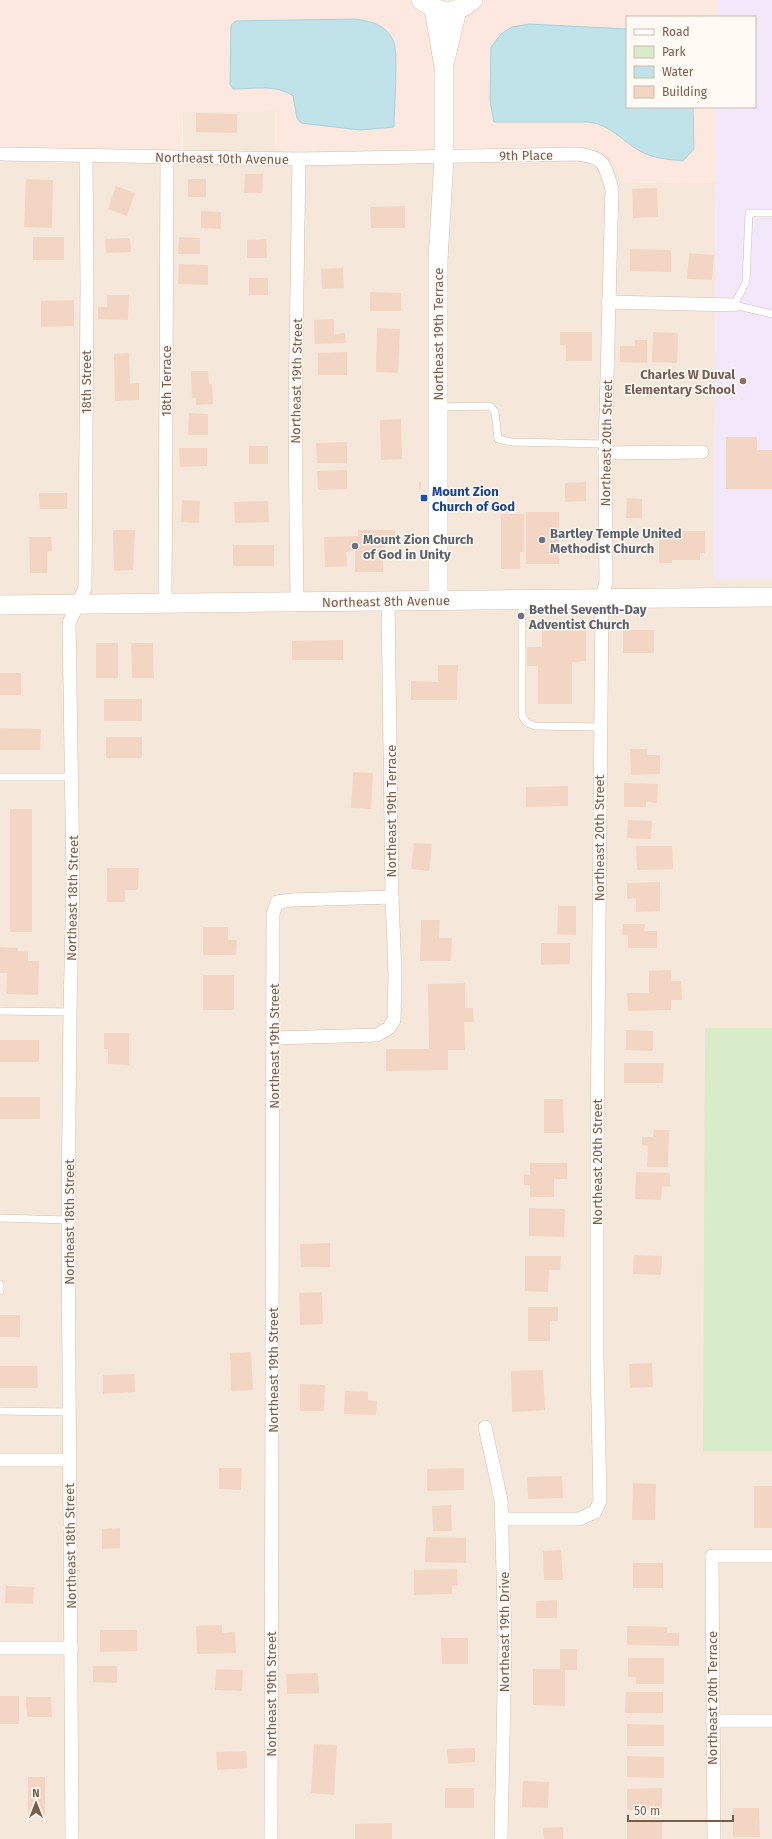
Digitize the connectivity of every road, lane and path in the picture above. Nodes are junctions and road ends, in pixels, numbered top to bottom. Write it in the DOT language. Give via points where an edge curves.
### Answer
graph roads {
  1 [pos="427,5"];
  2 [pos="465,5"];
  3 [pos="444,67"];
  4 [pos="0,154"];
  5 [pos="86,156"];
  6 [pos="167,157"];
  7 [pos="444,157"];
  8 [pos="299,159"];
  9 [pos="605,165"];
  10 [pos="772,214"];
  11 [pos="608,302"];
  12 [pos="734,305"];
  13 [pos="772,314"];
  14 [pos="438,407"];
  15 [pos="606,448"];
  16 [pos="702,452"];
  17 [pos="772,597"];
  18 [pos="602,599"];
  19 [pos="438,600"];
  20 [pos="522,600"];
  21 [pos="388,601"];
  22 [pos="297,603"];
  23 [pos="0,605"];
  24 [pos="165,605"];
  25 [pos="77,606"];
  26 [pos="600,727"];
  27 [pos="0,777"];
  28 [pos="72,777"];
  29 [pos="392,897"];
  30 [pos="0,1011"];
  31 [pos="70,1012"];
  32 [pos="274,1038"];
  33 [pos="0,1218"];
  34 [pos="68,1220"];
  35 [pos="0,1284"];
  36 [pos="0,1291"];
  37 [pos="0,1411"];
  38 [pos="69,1412"];
  39 [pos="485,1427"];
  40 [pos="0,1460"];
  41 [pos="69,1460"];
  42 [pos="502,1519"];
  43 [pos="772,1556"];
  44 [pos="0,1648"];
  45 [pos="72,1648"];
  46 [pos="712,1721"];
  47 [pos="772,1721"];
  48 [pos="72,1839"];
  49 [pos="271,1839"];
  50 [pos="500,1839"];
  51 [pos="714,1839"];
  1 -- 2 [label="street" via="445,12"];
  1 -- 3 [label="street, Northeast 19th Terrace"];
  2 -- 3 [label="street, Northeast 19th Terrace"];
  3 -- 7 [label="street, Northeast 19th Terrace"];
  4 -- 5 [label="street, Northeast 10th Avenue"];
  5 -- 6 [label="street, Northeast 10th Avenue"];
  5 -- 25 [label="street, 18th Street" via="85,588"];
  6 -- 8 [label="street, Northeast 10th Avenue"];
  6 -- 24 [label="street, 18th Terrace"];
  7 -- 8 [label="street, Northeast 10th Avenue"];
  7 -- 9 [label="street, 9th Place" via="578,154 595,157"];
  7 -- 14 [label="street, Northeast 19th Terrace" via="438,260"];
  8 -- 22 [label="street, Northeast 19th Street" via="295,414"];
  9 -- 11 [label="street, Northeast 20th Street" via="612,189"];
  10 -- 12 [label="lane" via="748,213 746,282"];
  11 -- 12 [label="street"];
  11 -- 15 [label="street, Northeast 20th Street"];
  12 -- 13 [label="lane"];
  14 -- 15 [label="lane" via="490,406 495,412 498,439"];
  14 -- 19 [label="street, Northeast 19th Terrace"];
  15 -- 16 [label="street"];
  15 -- 18 [label="street, Northeast 20th Street" via="606,581"];
  17 -- 18 [label="street, Northeast 8th Avenue"];
  18 -- 20 [label="street, Northeast 8th Avenue"];
  18 -- 26 [label="street, Northeast 20th Street"];
  19 -- 20 [label="street, Northeast 8th Avenue"];
  19 -- 21 [label="street, Northeast 8th Avenue"];
  20 -- 26 [label="lane" via="522,716 527,723 535,726"];
  21 -- 22 [label="street, Northeast 8th Avenue"];
  21 -- 29 [label="street, Northeast 19th Terrace"];
  22 -- 24 [label="street, Northeast 8th Avenue"];
  23 -- 25 [label="street, Northeast 8th Avenue"];
  24 -- 25 [label="street, Northeast 8th Avenue"];
  25 -- 28 [label="street, Northeast 18th Street" via="69,623"];
  26 -- 42 [label="street, Northeast 20th Street" via="597,1357 600,1501 595,1512 579,1519"];
  27 -- 28 [label="lane"];
  28 -- 31 [label="street, Northeast 18th Street"];
  29 -- 32 [label="street, Northeast 19th Terrace" via="394,1020 389,1028 377,1035"];
  29 -- 32 [label="street, Northeast 19th Street" via="277,902 273,914"];
  30 -- 31 [label="lane"];
  31 -- 34 [label="street, Northeast 18th Street"];
  32 -- 49 [label="street, Northeast 19th Street"];
  33 -- 34 [label="lane"];
  34 -- 38 [label="street, Northeast 18th Street"];
  35 -- 36 [label="lane"];
  37 -- 38 [label="lane"];
  38 -- 41 [label="street, Northeast 18th Street"];
  39 -- 42 [label="street, Northeast 19th Drive" via="502,1500"];
  40 -- 41 [label="street"];
  41 -- 45 [label="street, Northeast 18th Street"];
  42 -- 50 [label="street, Northeast 19th Drive" via="505,1643"];
  43 -- 46 [label="street, Northeast 20th Terrace" via="712,1556"];
  44 -- 45 [label="street"];
  45 -- 48 [label="street, Northeast 18th Street"];
  46 -- 47 [label="street"];
  46 -- 51 [label="street, Northeast 20th Terrace"];
}
